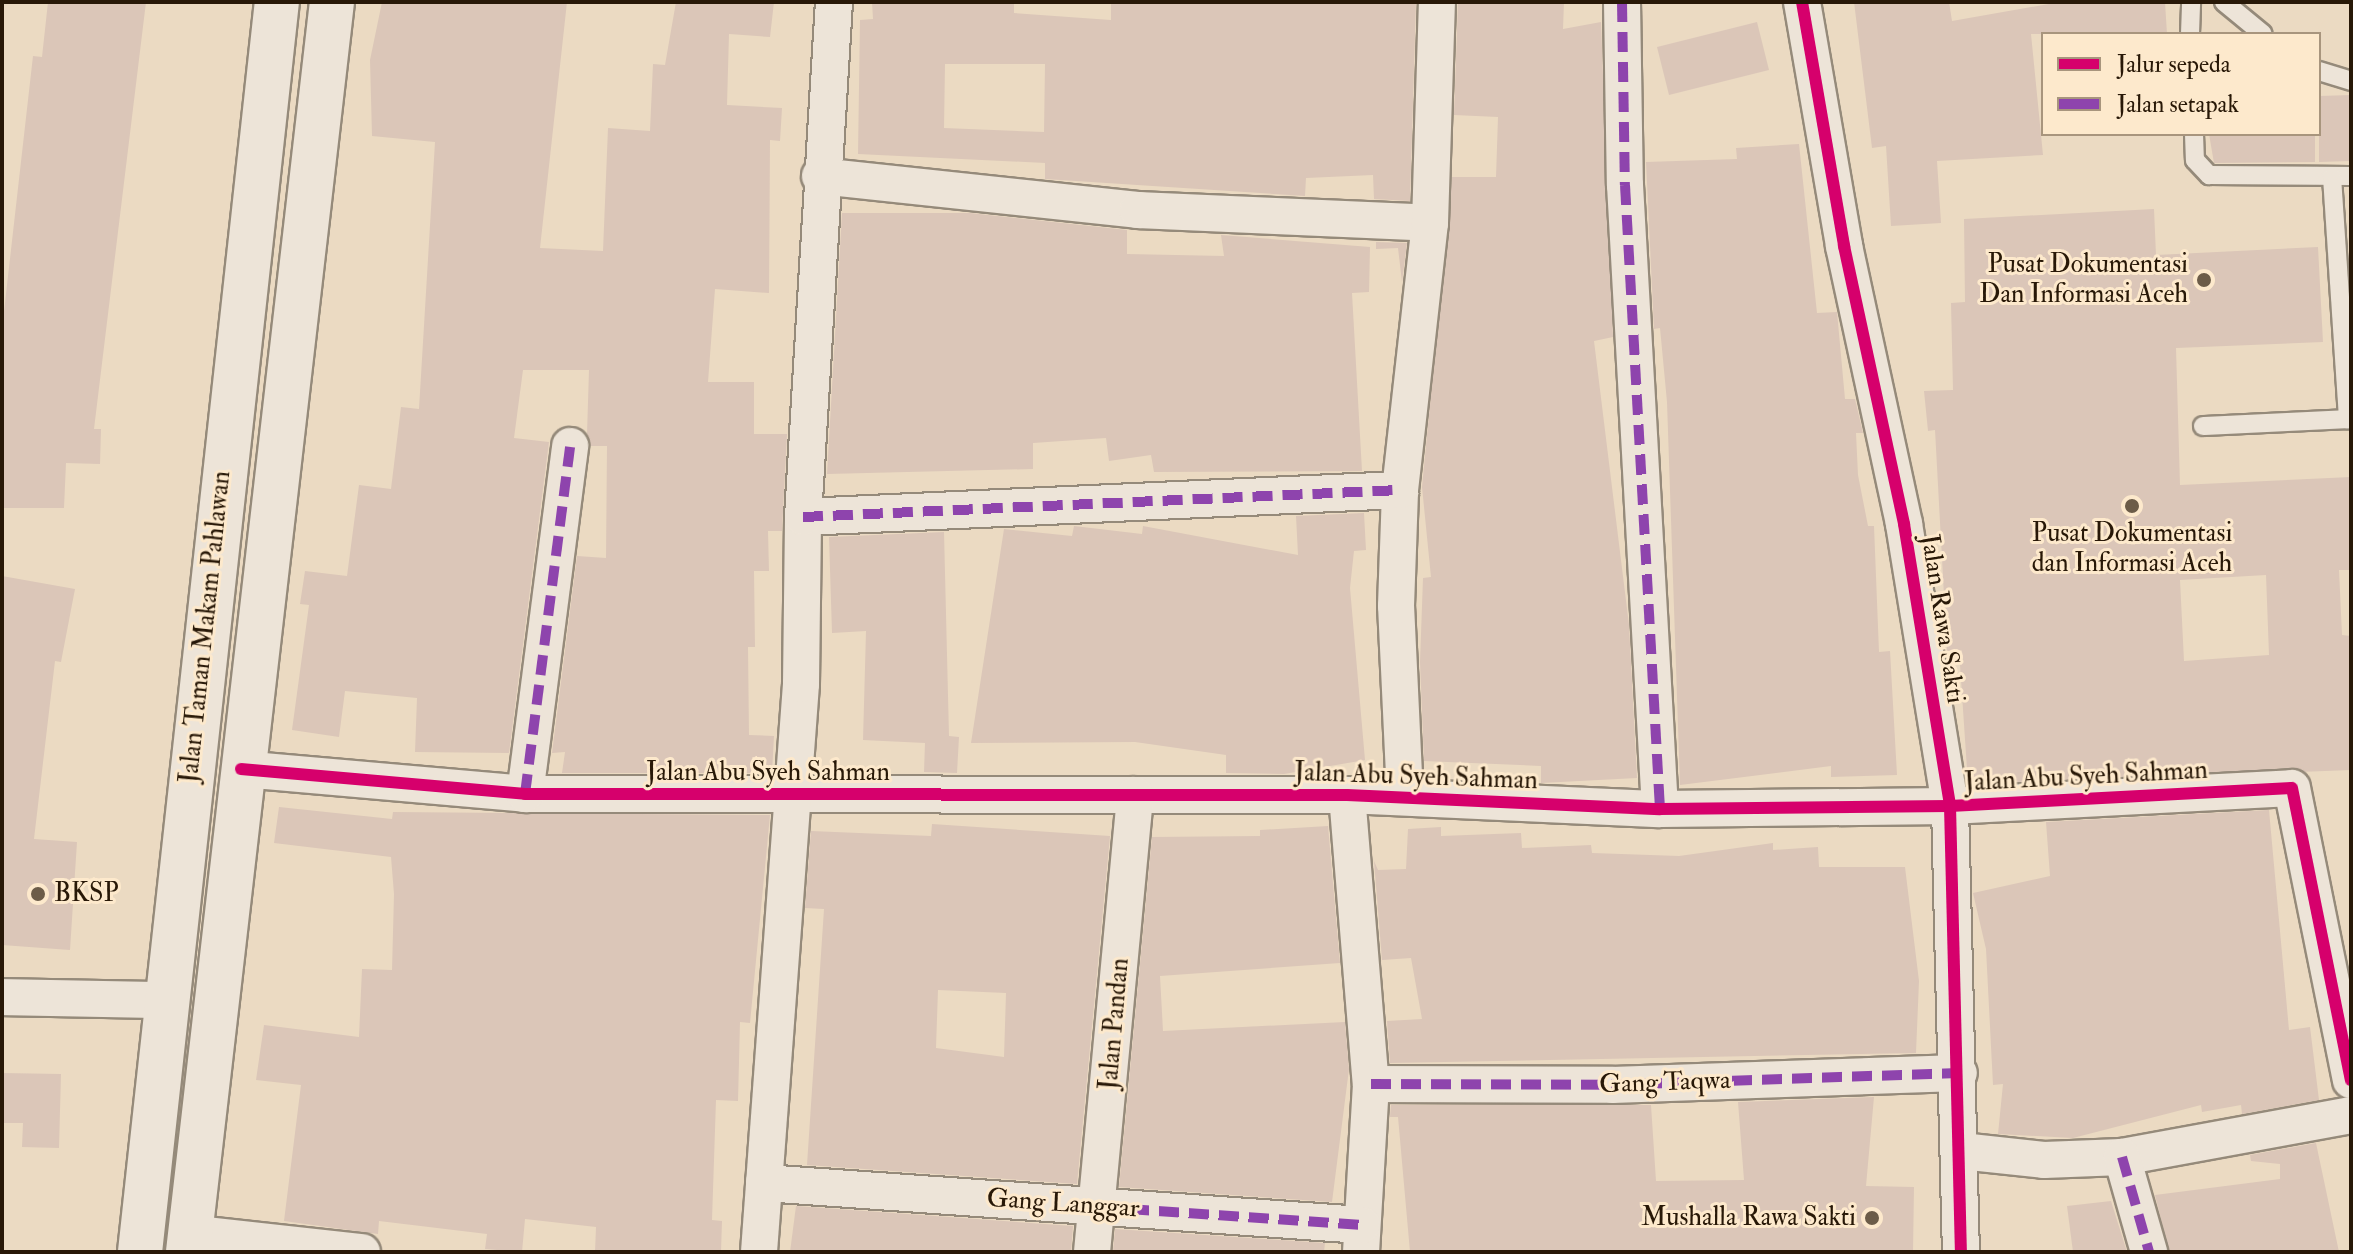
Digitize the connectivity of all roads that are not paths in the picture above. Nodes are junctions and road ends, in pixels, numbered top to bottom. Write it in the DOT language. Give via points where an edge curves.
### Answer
graph roads {
  1 [pos="277,2"];
  2 [pos="332,2"];
  3 [pos="834,2"];
  4 [pos="1437,2"];
  5 [pos="1622,2"];
  6 [pos="1802,2"];
  7 [pos="2191,2"];
  8 [pos="2224,2"];
  9 [pos="2190,32"];
  10 [pos="2261,32"];
  11 [pos="2321,72"];
  12 [pos="2351,81"];
  13 [pos="2194,136"];
  14 [pos="820,176"];
  15 [pos="2351,176"];
  16 [pos="2332,177"];
  17 [pos="1430,223"];
  18 [pos="2349,419"];
  19 [pos="2203,426"];
  20 [pos="570,446"];
  21 [pos="1400,490"];
  22 [pos="803,517"];
  23 [pos="241,769"];
  24 [pos="525,794"];
  25 [pos="1135,795"];
  26 [pos="1347,795"];
  27 [pos="793,796"];
  28 [pos="1405,796"];
  29 [pos="1950,806"];
  30 [pos="1660,809"];
  31 [pos="2,997"];
  32 [pos="164,1000"];
  33 [pos="1959,1073"];
  34 [pos="2351,1080"];
  35 [pos="1371,1084"];
  36 [pos="2351,1115"];
  37 [pos="1961,1151"];
  38 [pos="2122,1157"];
  39 [pos="764,1183"];
  40 [pos="1099,1207"];
  41 [pos="1362,1238"];
  42 [pos="188,1243"];
  43 [pos="140,1252"];
  44 [pos="362,1252"];
  45 [pos="759,1252"];
  46 [pos="1092,1252"];
  47 [pos="1961,1252"];
  48 [pos="2149,1252"];
  1 -- 32 [label="street, Jalan Taman Makam Pahlawan"];
  2 -- 23 [label="street"];
  3 -- 14 [label="street"];
  4 -- 17 [label="street"];
  5 -- 30 [label="street" via="1625,185"];
  6 -- 29 [label="street, Jalan Rawa Sakti" via="1844,246 1904,524"];
  7 -- 9 [label="lane"];
  8 -- 10 [label="lane"];
  11 -- 12 [label="lane"];
  13 -- 16 [label="lane" via="2195,160 2209,175"];
  14 -- 17 [label="street" via="1138,210"];
  14 -- 22 [label="street"];
  15 -- 16 [label="lane"];
  16 -- 18 [label="lane"];
  17 -- 21 [label="street"];
  18 -- 19 [label="lane"];
  20 -- 24 [label="street"];
  21 -- 22 [label="street"];
  21 -- 28 [label="street" via="1396,606"];
  22 -- 27 [label="street"];
  23 -- 24 [label="street, Jalan Abu Syeh Sahman"];
  23 -- 42 [label="street"];
  24 -- 27 [label="street, Jalan Abu Syeh Sahman"];
  25 -- 26 [label="street, Jalan Abu Syeh Sahman"];
  25 -- 27 [label="street, Jalan Abu Syeh Sahman"];
  25 -- 40 [label="street, Jalan Pandan"];
  26 -- 28 [label="street, Jalan Abu Syeh Sahman"];
  26 -- 35 [label="street"];
  27 -- 39 [label="street"];
  28 -- 30 [label="street, Jalan Abu Syeh Sahman"];
  29 -- 30 [label="street, Jalan Abu Syeh Sahman"];
  29 -- 33 [label="street, Jalan Rawa Sakti"];
  29 -- 34 [label="street, Jalan Abu Syeh Sahman" via="2292,788"];
  31 -- 32 [label="street"];
  32 -- 43 [label="street, Jalan Taman Makam Pahlawan"];
  33 -- 35 [label="street, Gang Taqwa" via="1612,1085"];
  33 -- 37 [label="street, Jalan Rawa Sakti"];
  35 -- 41 [label="street"];
  36 -- 38 [label="street"];
  37 -- 38 [label="street" via="2044,1160"];
  37 -- 47 [label="street, Jalan Rawa Sakti"];
  38 -- 48 [label="street"];
  39 -- 40 [label="street, Gang Langgar"];
  39 -- 45 [label="street"];
  40 -- 41 [label="street, Gang Langgar"];
  40 -- 46 [label="street, Jalan Pandan"];
  42 -- 44 [label="street"];
}
